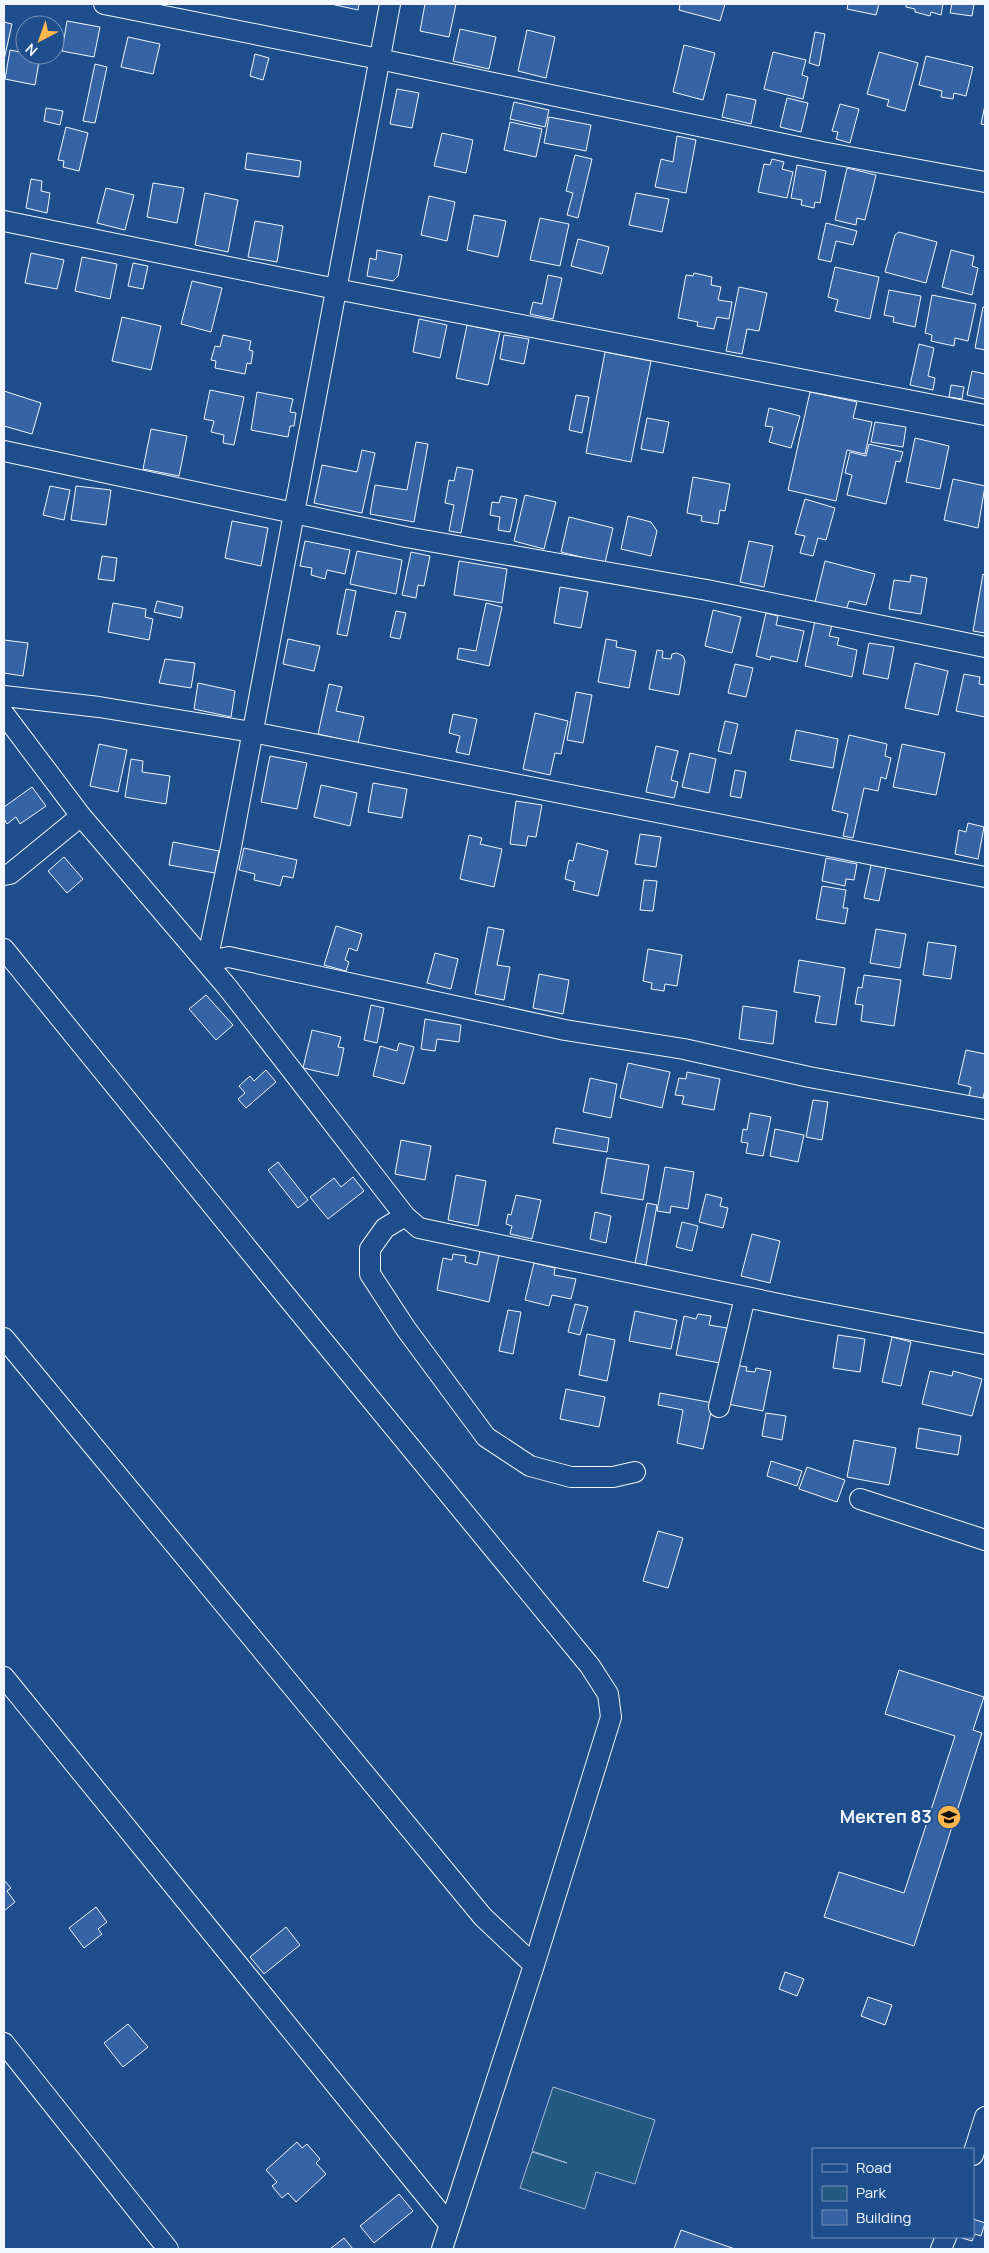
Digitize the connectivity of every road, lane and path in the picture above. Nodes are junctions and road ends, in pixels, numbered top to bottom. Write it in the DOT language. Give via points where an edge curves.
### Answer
graph roads {
  1 [pos="104,4"];
  2 [pos="390,4"];
  3 [pos="379,59"];
  4 [pos="985,182"];
  5 [pos="4,221"];
  6 [pos="336,289"];
  7 [pos="985,415"];
  8 [pos="4,451"];
  9 [pos="293,514"];
  10 [pos="985,647"];
  11 [pos="4,696"];
  12 [pos="4,714"];
  13 [pos="252,732"];
  14 [pos="80,816"];
  15 [pos="4,876"];
  16 [pos="985,877"];
  17 [pos="4,949"];
  18 [pos="207,961"];
  19 [pos="985,1109"];
  20 [pos="405,1216"];
  21 [pos="745,1297"];
  22 [pos="4,1338"];
  23 [pos="985,1344"];
  24 [pos="720,1407"];
  25 [pos="634,1472"];
  26 [pos="860,1499"];
  27 [pos="985,1540"];
  28 [pos="4,1678"];
  29 [pos="534,1965"];
  30 [pos="4,2043"];
  31 [pos="985,2117"];
  32 [pos="974,2152"];
  33 [pos="449,2224"];
  34 [pos="168,2249"];
  35 [pos="442,2249"];
  1 -- 3 [label="street"];
  2 -- 3 [label="street"];
  3 -- 4 [label="street" via="822,152"];
  3 -- 6 [label="street"];
  5 -- 6 [label="street"];
  6 -- 7 [label="street"];
  6 -- 9 [label="street"];
  8 -- 9 [label="street"];
  9 -- 10 [label="street" via="707,590"];
  9 -- 13 [label="street"];
  11 -- 13 [label="street" via="99,707"];
  12 -- 14 [label="street"];
  13 -- 16 [label="street"];
  13 -- 18 [label="street"];
  14 -- 15 [label="street"];
  14 -- 18 [label="street"];
  17 -- 29 [label="street" via="590,1666 608,1694 610,1717"];
  18 -- 19 [label="street" via="229,957 565,1030 684,1049 809,1077"];
  18 -- 20 [label="street"];
  20 -- 21 [label="street" via="420,1228 434,1232"];
  20 -- 25 [label="street" via="385,1228 370,1249 370,1274 406,1329 486,1437 530,1466 571,1478"];
  21 -- 23 [label="street"];
  21 -- 24 [label="street"];
  22 -- 29 [label="street" via="483,1918"];
  26 -- 27 [label="street"];
  28 -- 33 [label="street"];
  29 -- 33 [label="street"];
  30 -- 34 [label="street"];
  31 -- 32 [label="street"];
  33 -- 35 [label="street"];
}
